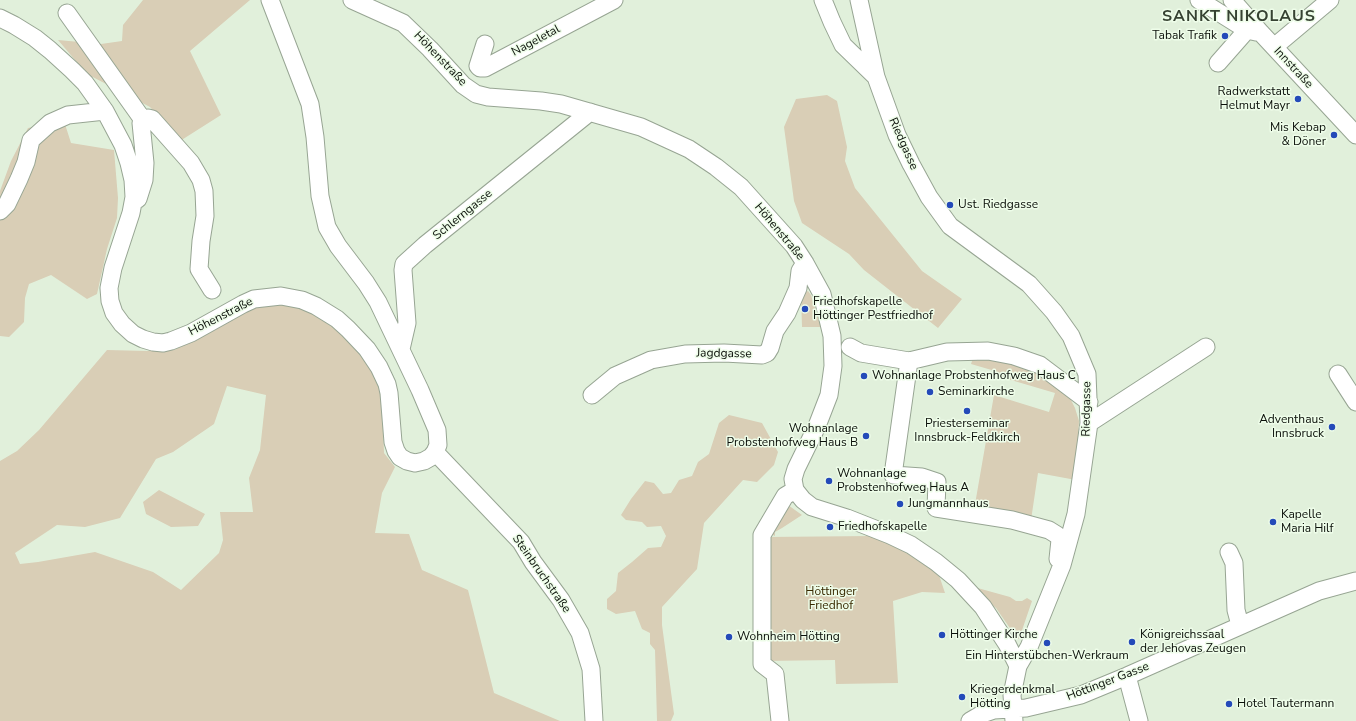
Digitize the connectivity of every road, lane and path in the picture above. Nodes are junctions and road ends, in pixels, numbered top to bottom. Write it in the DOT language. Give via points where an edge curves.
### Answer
graph roads {
  1 [pos="270,0"];
  2 [pos="352,0"];
  3 [pos="614,0"];
  4 [pos="823,0"];
  5 [pos="859,0"];
  6 [pos="1199,0"];
  7 [pos="1232,0"];
  8 [pos="1330,0"];
  9 [pos="1310,6"];
  10 [pos="67,13"];
  11 [pos="0,18"];
  12 [pos="1254,32"];
  13 [pos="485,44"];
  14 [pos="1274,47"];
  15 [pos="1218,63"];
  16 [pos="876,76"];
  17 [pos="104,111"];
  18 [pos="590,112"];
  19 [pos="143,120"];
  20 [pos="1356,135"];
  21 [pos="133,205"];
  22 [pos="0,211"];
  23 [pos="805,263"];
  24 [pos="212,290"];
  25 [pos="850,347"];
  26 [pos="1206,347"];
  27 [pos="401,349"];
  28 [pos="909,361"];
  29 [pos="1338,374"];
  30 [pos="592,395"];
  31 [pos="1089,402"];
  32 [pos="1356,402"];
  33 [pos="1089,422"];
  34 [pos="435,452"];
  35 [pos="795,490"];
  36 [pos="1229,552"];
  37 [pos="1062,565"];
  38 [pos="1356,581"];
  39 [pos="1240,625"];
  40 [pos="1018,666"];
  41 [pos="1127,676"];
  42 [pos="1013,715"];
  43 [pos="594,721"];
  44 [pos="780,721"];
  45 [pos="970,721"];
  46 [pos="1138,721"];
  1 -- 27 [label="street" via="310,104 320,196 327,227 372,292"];
  2 -- 18 [label="street, Höhenstraße" via="403,23 476,94 561,104"];
  3 -- 13 [label="street, Nageletal" via="480,68 478,66"];
  4 -- 16 [label="street, Riedgasse" via="843,45"];
  5 -- 16 [label="street, Riedgasse"];
  6 -- 12 [label="street"];
  7 -- 12 [label="street, Innstraße"];
  8 -- 9 [label="street"];
  9 -- 14 [label="street"];
  10 -- 19 [label="street"];
  11 -- 17 [label="street, Höhenstraße" via="35,38 62,59 85,83"];
  12 -- 14 [label="street, Innstraße"];
  12 -- 15 [label="street"];
  14 -- 20 [label="street, Innstraße"];
  16 -- 31 [label="street, Riedgasse" via="897,135 911,164 929,197 950,226 1028,284 1072,336 1087,374"];
  17 -- 21 [label="street, Höhenstraße" via="119,135 129,163 133,180"];
  17 -- 22 [label="street" via="68,114 50,123 31,140 19,180 7,204"];
  18 -- 23 [label="street, Höhenstraße" via="650,130 716,167 741,187 768,216"];
  18 -- 27 [label="street, Schlerngasse" via="418,243 404,264 403,270 407,323"];
  19 -- 21 [label="street" via="141,126 145,155 144,180 140,196"];
  19 -- 24 [label="street" via="152,119 199,174 205,200 199,269"];
  21 -- 34 [label="street, Höhenstraße" via="109,288 114,313 133,334 163,343 191,333 254,299 281,296 309,302 342,323 367,349 379,367 389,393 393,442 400,457 415,463 424,461"];
  23 -- 30 [label="street, Jagdgasse" via="800,271 798,288 787,313 775,331 767,353 762,356 724,353 685,354 652,360 615,376"];
  23 -- 35 [label="street, Höhenstraße" via="822,294 828,315 833,340 833,366 829,395 822,415 796,468 793,480"];
  25 -- 28 [label="street" via="862,353"];
  26 -- 33 [label="street"];
  27 -- 34 [label="street" via="437,430 438,445"];
  28 -- 31 [label="street" via="947,352 988,351 1014,356 1040,365"];
  28 -- 37 [label="street" via="893,475 922,477 937,482 936,508 1012,520 1050,530 1060,540 1058,559"];
  29 -- 32 [label="street"];
  31 -- 33 [label="street, Riedgasse"];
  33 -- 37 [label="street, Riedgasse" via="1076,514"];
  34 -- 43 [label="street, Steinbruchstraße" via="521,542 562,600 580,633 591,669"];
  35 -- 40 [label="street" via="812,507 901,540 940,565 983,607"];
  35 -- 44 [label="street" via="785,496 762,535 762,664 775,674"];
  36 -- 39 [label="street" via="1234,563 1236,610"];
  37 -- 40 [label="street, Riedgasse" via="1029,647"];
  38 -- 39 [label="street, Höttinger Gasse" via="1319,591"];
  39 -- 41 [label="street, Höttinger Gasse"];
  40 -- 42 [label="street, Riedgasse" via="1012,695"];
  41 -- 42 [label="street, Höttinger Gasse" via="1081,694 1026,708"];
  41 -- 46 [label="street"];
  42 -- 45 [label="street, Höttinger Gasse" via="994,710"];
}
